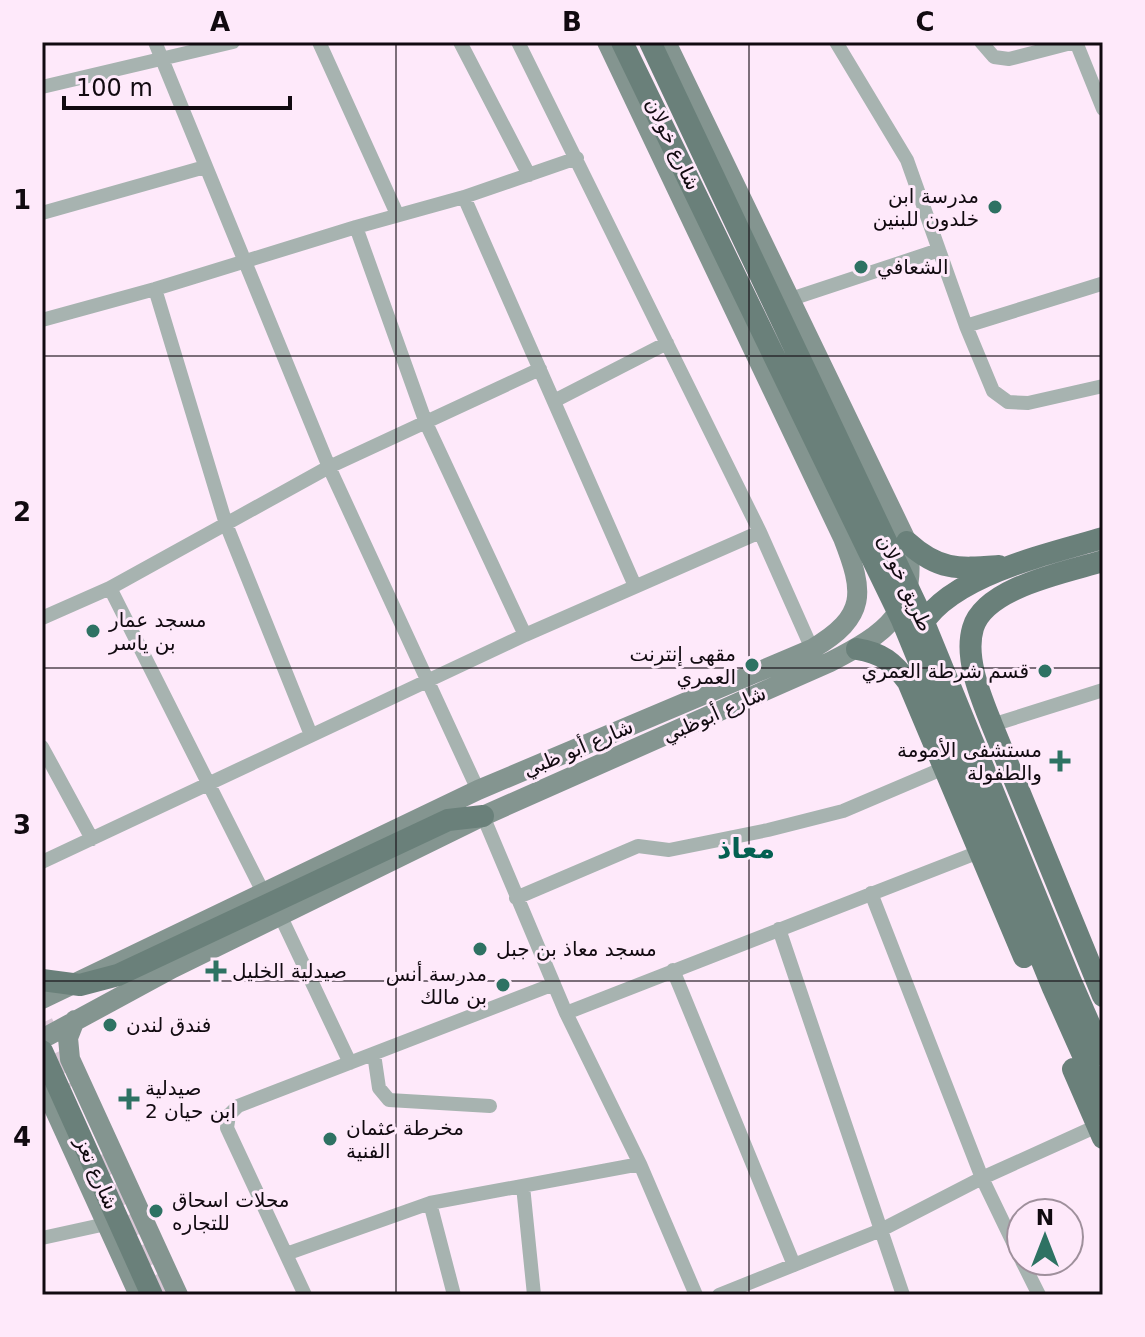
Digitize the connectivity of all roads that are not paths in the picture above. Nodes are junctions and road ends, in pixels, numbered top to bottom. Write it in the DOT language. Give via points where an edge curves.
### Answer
graph roads {
  1 [pos="155,42"];
  2 [pos="233,42"];
  3 [pos="319,42"];
  4 [pos="460,42"];
  5 [pos="518,42"];
  6 [pos="607,42"];
  7 [pos="622,42"];
  8 [pos="650,42"];
  9 [pos="666,42"];
  10 [pos="836,42"];
  11 [pos="981,42"];
  12 [pos="1075,42"];
  13 [pos="162,60"];
  14 [pos="42,87"];
  15 [pos="1103,109"];
  16 [pos="577,158"];
  17 [pos="205,167"];
  18 [pos="529,175"];
  19 [pos="464,197"];
  20 [pos="42,213"];
  21 [pos="397,214"];
  22 [pos="356,227"];
  23 [pos="732,241"];
  24 [pos="939,250"];
  25 [pos="244,261"];
  26 [pos="1101,284"];
  27 [pos="155,289"];
  28 [pos="791,299"];
  29 [pos="42,320"];
  30 [pos="966,326"];
  31 [pos="667,343"];
  32 [pos="540,369"];
  33 [pos="1103,386"];
  34 [pos="554,401"];
  35 [pos="426,423"];
  36 [pos="329,467"];
  37 [pos="894,516"];
  38 [pos="226,524"];
  39 [pos="760,532"];
  40 [pos="843,538"];
  41 [pos="1103,538"];
  42 [pos="907,542"];
  43 [pos="1103,561"];
  44 [pos="858,576"];
  45 [pos="1016,576"];
  46 [pos="635,586"];
  47 [pos="110,588"];
  48 [pos="42,618"];
  49 [pos="525,635"];
  50 [pos="812,649"];
  51 [pos="857,649"];
  52 [pos="791,669"];
  53 [pos="429,680"];
  54 [pos="908,682"];
  55 [pos="1103,690"];
  56 [pos="990,719"];
  57 [pos="311,735"];
  58 [pos="931,737"];
  59 [pos="42,747"];
  60 [pos="944,768"];
  61 [pos="209,783"];
  62 [pos="478,790"];
  63 [pos="483,816"];
  64 [pos="92,839"];
  65 [pos="979,852"];
  66 [pos="42,862"];
  67 [pos="263,892"];
  68 [pos="871,893"];
  69 [pos="516,898"];
  70 [pos="280,915"];
  71 [pos="779,929"];
  72 [pos="158,943"];
  73 [pos="173,968"];
  74 [pos="673,970"];
  75 [pos="42,971"];
  76 [pos="87,977"];
  77 [pos="554,984"];
  78 [pos="1062,985"];
  79 [pos="45,995"];
  80 [pos="1103,996"];
  81 [pos="566,1013"];
  82 [pos="75,1020"];
  83 [pos="42,1039"];
  84 [pos="42,1051"];
  85 [pos="374,1054"];
  86 [pos="1103,1055"];
  87 [pos="350,1063"];
  88 [pos="42,1082"];
  89 [pos="1103,1100"];
  90 [pos="490,1106"];
  91 [pos="1100,1132"];
  92 [pos="105,1137"];
  93 [pos="73,1151"];
  94 [pos="640,1164"];
  95 [pos="982,1178"];
  96 [pos="523,1186"];
  97 [pos="430,1203"];
  98 [pos="106,1224"];
  99 [pos="1005,1225"];
  100 [pos="881,1230"];
  101 [pos="42,1238"];
  102 [pos="286,1254"];
  103 [pos="794,1265"];
  104 [pos="1030,1277"];
  105 [pos="139,1295"];
  106 [pos="152,1295"];
  107 [pos="178,1295"];
  108 [pos="305,1295"];
  109 [pos="454,1295"];
  110 [pos="534,1295"];
  111 [pos="696,1295"];
  112 [pos="719,1295"];
  113 [pos="903,1295"];
  114 [pos="1039,1295"];
  1 -- 13 [label="street"];
  2 -- 13 [label="street"];
  3 -- 21 [label="street"];
  4 -- 18 [label="street"];
  5 -- 16 [label="street"];
  6 -- 40 [label="main road, طريق خولان"];
  7 -- 23 [label="main road, شارع خولان"];
  8 -- 23 [label="main road, شارع خولان"];
  9 -- 28 [label="main road, طريق خولان"];
  10 -- 24 [label="street" via="907,160"];
  11 -- 12 [label="street" via="994,57 1009,59"];
  12 -- 15 [label="street"];
  13 -- 14 [label="street"];
  13 -- 17 [label="street"];
  16 -- 18 [label="street"];
  16 -- 31 [label="street"];
  17 -- 20 [label="street"];
  17 -- 25 [label="street"];
  18 -- 19 [label="street"];
  19 -- 21 [label="street"];
  19 -- 32 [label="street"];
  21 -- 22 [label="street"];
  22 -- 25 [label="street"];
  22 -- 35 [label="street"];
  23 -- 78 [label="main road, طريق خولان" via="920,613"];
  24 -- 28 [label="street"];
  24 -- 30 [label="street"];
  25 -- 27 [label="street"];
  25 -- 36 [label="street"];
  26 -- 30 [label="street"];
  27 -- 29 [label="street"];
  27 -- 38 [label="street"];
  28 -- 37 [label="main road, طريق خولان"];
  30 -- 33 [label="street" via="993,391 1008,402 1028,403"];
  31 -- 34 [label="street"];
  31 -- 39 [label="street"];
  32 -- 34 [label="street"];
  32 -- 35 [label="street"];
  34 -- 46 [label="street"];
  35 -- 36 [label="street"];
  35 -- 49 [label="street"];
  36 -- 38 [label="street"];
  36 -- 53 [label="street"];
  37 -- 40 [label="main road"];
  37 -- 42 [label="main road, طريق خولان"];
  38 -- 47 [label="street"];
  38 -- 57 [label="street"];
  39 -- 46 [label="street"];
  39 -- 50 [label="street"];
  40 -- 44 [label="main road, طريق خولان"];
  41 -- 45 [label="main road"];
  42 -- 45 [label="main road" via="939,565"];
  42 -- 51 [label="main road, شارع أبوظبي" via="912,567 908,593 879,635"];
  43 -- 45 [label="main road"];
  44 -- 50 [label="main road, شارع أبو ظبي" via="849,619"];
  45 -- 54 [label="main road" via="969,585 944,602 921,627 909,655"];
  45 -- 56 [label="main road" via="973,626 979,690"];
  46 -- 49 [label="street"];
  47 -- 48 [label="street"];
  47 -- 61 [label="street"];
  49 -- 53 [label="street"];
  50 -- 52 [label="main road, شارع أبو ظبي"];
  51 -- 52 [label="main road, شارع أبوظبي"];
  51 -- 54 [label="main road" via="893,662"];
  52 -- 62 [label="main road, شارع أبو ظبي"];
  52 -- 63 [label="main road, شارع أبوظبي"];
  53 -- 57 [label="street"];
  53 -- 62 [label="street"];
  54 -- 58 [label="main road"];
  55 -- 56 [label="street"];
  56 -- 58 [label="main road"];
  56 -- 80 [label="main road"];
  57 -- 61 [label="street"];
  58 -- 60 [label="main road"];
  59 -- 64 [label="street"];
  60 -- 65 [label="main road"];
  60 -- 69 [label="street" via="843,811 669,850 638,846"];
  61 -- 64 [label="street"];
  61 -- 67 [label="street"];
  62 -- 67 [label="main road, شارع أبو ظبي"];
  63 -- 69 [label="street"];
  63 -- 70 [label="main road, شارع أبوظبي"];
  63 -- 79 [label="main road" via="448,820 118,975"];
  64 -- 66 [label="street"];
  65 -- 68 [label="street"];
  65 -- 91 [label="main road"];
  67 -- 72 [label="main road, شارع أبو ظبي"];
  68 -- 71 [label="street"];
  68 -- 95 [label="street"];
  69 -- 77 [label="street"];
  70 -- 73 [label="main road, شارع أبوظبي"];
  70 -- 87 [label="street"];
  71 -- 74 [label="street"];
  71 -- 100 [label="street"];
  72 -- 73 [label="main road" via="151,950 154,965"];
  72 -- 76 [label="main road, شارع أبو ظبي"];
  73 -- 82 [label="main road, شارع أبوظبي"];
  74 -- 81 [label="street"];
  74 -- 103 [label="street"];
  75 -- 76 [label="main road"];
  76 -- 79 [label="main road, شارع أبو ظبي"];
  77 -- 81 [label="street"];
  77 -- 85 [label="street"];
  78 -- 86 [label="main road"];
  78 -- 89 [label="main road"];
  81 -- 94 [label="street"];
  82 -- 83 [label="main road, شارع أبوظبي"];
  82 -- 92 [label="main road" via="68,1038 70,1059"];
  84 -- 106 [label="main road, شارع تعز"];
  85 -- 87 [label="street"];
  85 -- 90 [label="street" via="379,1088 389,1100"];
  87 -- 102 [label="street" via="238,1106 229,1115 227,1128"];
  88 -- 93 [label="main road"];
  91 -- 95 [label="street"];
  92 -- 93 [label="main road" via="96,1128 85,1127 75,1134"];
  92 -- 107 [label="main road"];
  93 -- 98 [label="main road"];
  94 -- 96 [label="street"];
  94 -- 111 [label="street"];
  95 -- 99 [label="street"];
  95 -- 100 [label="street"];
  96 -- 97 [label="street"];
  96 -- 110 [label="street"];
  97 -- 102 [label="street"];
  97 -- 109 [label="street"];
  98 -- 101 [label="street"];
  98 -- 105 [label="main road"];
  100 -- 103 [label="street"];
  100 -- 113 [label="street"];
  102 -- 108 [label="street"];
  103 -- 112 [label="street"];
  104 -- 114 [label="street"];
}
